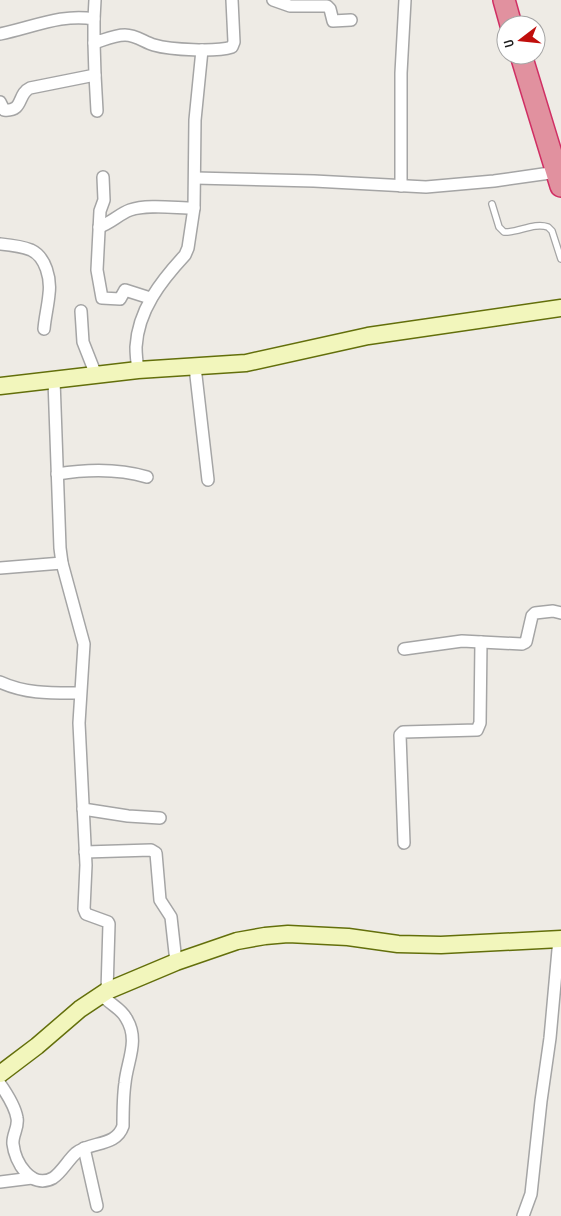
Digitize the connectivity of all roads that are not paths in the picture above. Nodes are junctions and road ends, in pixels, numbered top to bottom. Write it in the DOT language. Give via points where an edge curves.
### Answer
graph roads {
  1 [pos="95,0"];
  2 [pos="232,0"];
  3 [pos="273,0"];
  4 [pos="405,0"];
  5 [pos="504,0"];
  6 [pos="509,15"];
  7 [pos="94,19"];
  8 [pos="351,20"];
  9 [pos="0,34"];
  10 [pos="94,43"];
  11 [pos="202,50"];
  12 [pos="524,65"];
  13 [pos="95,74"];
  14 [pos="0,102"];
  15 [pos="96,110"];
  16 [pos="103,178"];
  17 [pos="195,178"];
  18 [pos="559,179"];
  19 [pos="401,186"];
  20 [pos="492,204"];
  21 [pos="194,208"];
  22 [pos="99,228"];
  23 [pos="0,244"];
  24 [pos="561,259"];
  25 [pos="150,298"];
  26 [pos="561,308"];
  27 [pos="81,311"];
  28 [pos="44,329"];
  29 [pos="195,367"];
  30 [pos="138,370"];
  31 [pos="96,375"];
  32 [pos="54,380"];
  33 [pos="0,386"];
  34 [pos="57,474"];
  35 [pos="148,477"];
  36 [pos="208,480"];
  37 [pos="62,564"];
  38 [pos="0,568"];
  39 [pos="561,613"];
  40 [pos="481,642"];
  41 [pos="404,649"];
  42 [pos="0,682"];
  43 [pos="80,695"];
  44 [pos="83,809"];
  45 [pos="160,818"];
  46 [pos="404,843"];
  47 [pos="85,852"];
  48 [pos="560,939"];
  49 [pos="176,962"];
  50 [pos="104,992"];
  51 [pos="0,1074"];
  52 [pos="0,1084"];
  53 [pos="84,1148"];
  54 [pos="32,1178"];
  55 [pos="0,1182"];
  56 [pos="97,1206"];
  57 [pos="523,1216"];
  1 -- 7 [label="street"];
  2 -- 11 [label="street" via="232,47"];
  3 -- 8 [label="street" via="290,6 327,6 333,20"];
  4 -- 19 [label="street"];
  5 -- 6 [label="highway"];
  7 -- 9 [label="street" via="68,18"];
  7 -- 10 [label="street"];
  10 -- 11 [label="street" via="123,35 155,45"];
  10 -- 13 [label="street"];
  11 -- 17 [label="street" via="195,120"];
  12 -- 18 [label="highway"];
  13 -- 14 [label="street" via="30,88 23,93 18,106 10,110 4,110"];
  13 -- 15 [label="street"];
  16 -- 22 [label="street" via="104,200 100,208"];
  17 -- 19 [label="street"];
  17 -- 21 [label="street"];
  18 -- 19 [label="street"];
  20 -- 24 [label="lane" via="499,227 504,232 537,226 552,230"];
  21 -- 22 [label="street" via="131,210"];
  21 -- 25 [label="street" via="185,255"];
  22 -- 25 [label="street" via="97,270 102,298 120,299 125,290"];
  23 -- 28 [label="street" via="30,250 42,261 50,291"];
  25 -- 30 [label="street" via="137,338"];
  26 -- 29 [label="street" via="368,336 246,363"];
  27 -- 31 [label="street" via="83,342"];
  29 -- 30 [label="street"];
  29 -- 36 [label="street"];
  30 -- 31 [label="street"];
  31 -- 32 [label="street"];
  32 -- 33 [label="street"];
  32 -- 34 [label="street"];
  34 -- 35 [label="street" via="108,470"];
  34 -- 37 [label="street"];
  37 -- 38 [label="street"];
  37 -- 43 [label="street" via="84,644"];
  39 -- 40 [label="street" via="535,613 526,642 522,644"];
  40 -- 41 [label="street" via="462,641"];
  40 -- 46 [label="street" via="480,723 477,730 419,731 400,735"];
  42 -- 43 [label="street" via="31,692"];
  43 -- 44 [label="street"];
  44 -- 45 [label="street"];
  44 -- 47 [label="street"];
  47 -- 49 [label="street" via="151,850 156,853 160,900 171,916"];
  47 -- 50 [label="street" via="85,912 109,924"];
  48 -- 49 [label="street" via="441,945 288,934 237,942"];
  48 -- 57 [label="street" via="531,1194"];
  49 -- 50 [label="street"];
  50 -- 51 [label="street"];
  50 -- 53 [label="street" via="111,1005 128,1019 132,1057 125,1081 121,1132 110,1140"];
  52 -- 54 [label="street" via="18,1119 13,1144 16,1154 20,1165"];
  53 -- 54 [label="street" via="70,1158 53,1178"];
  53 -- 56 [label="street"];
  54 -- 55 [label="street"];
}
